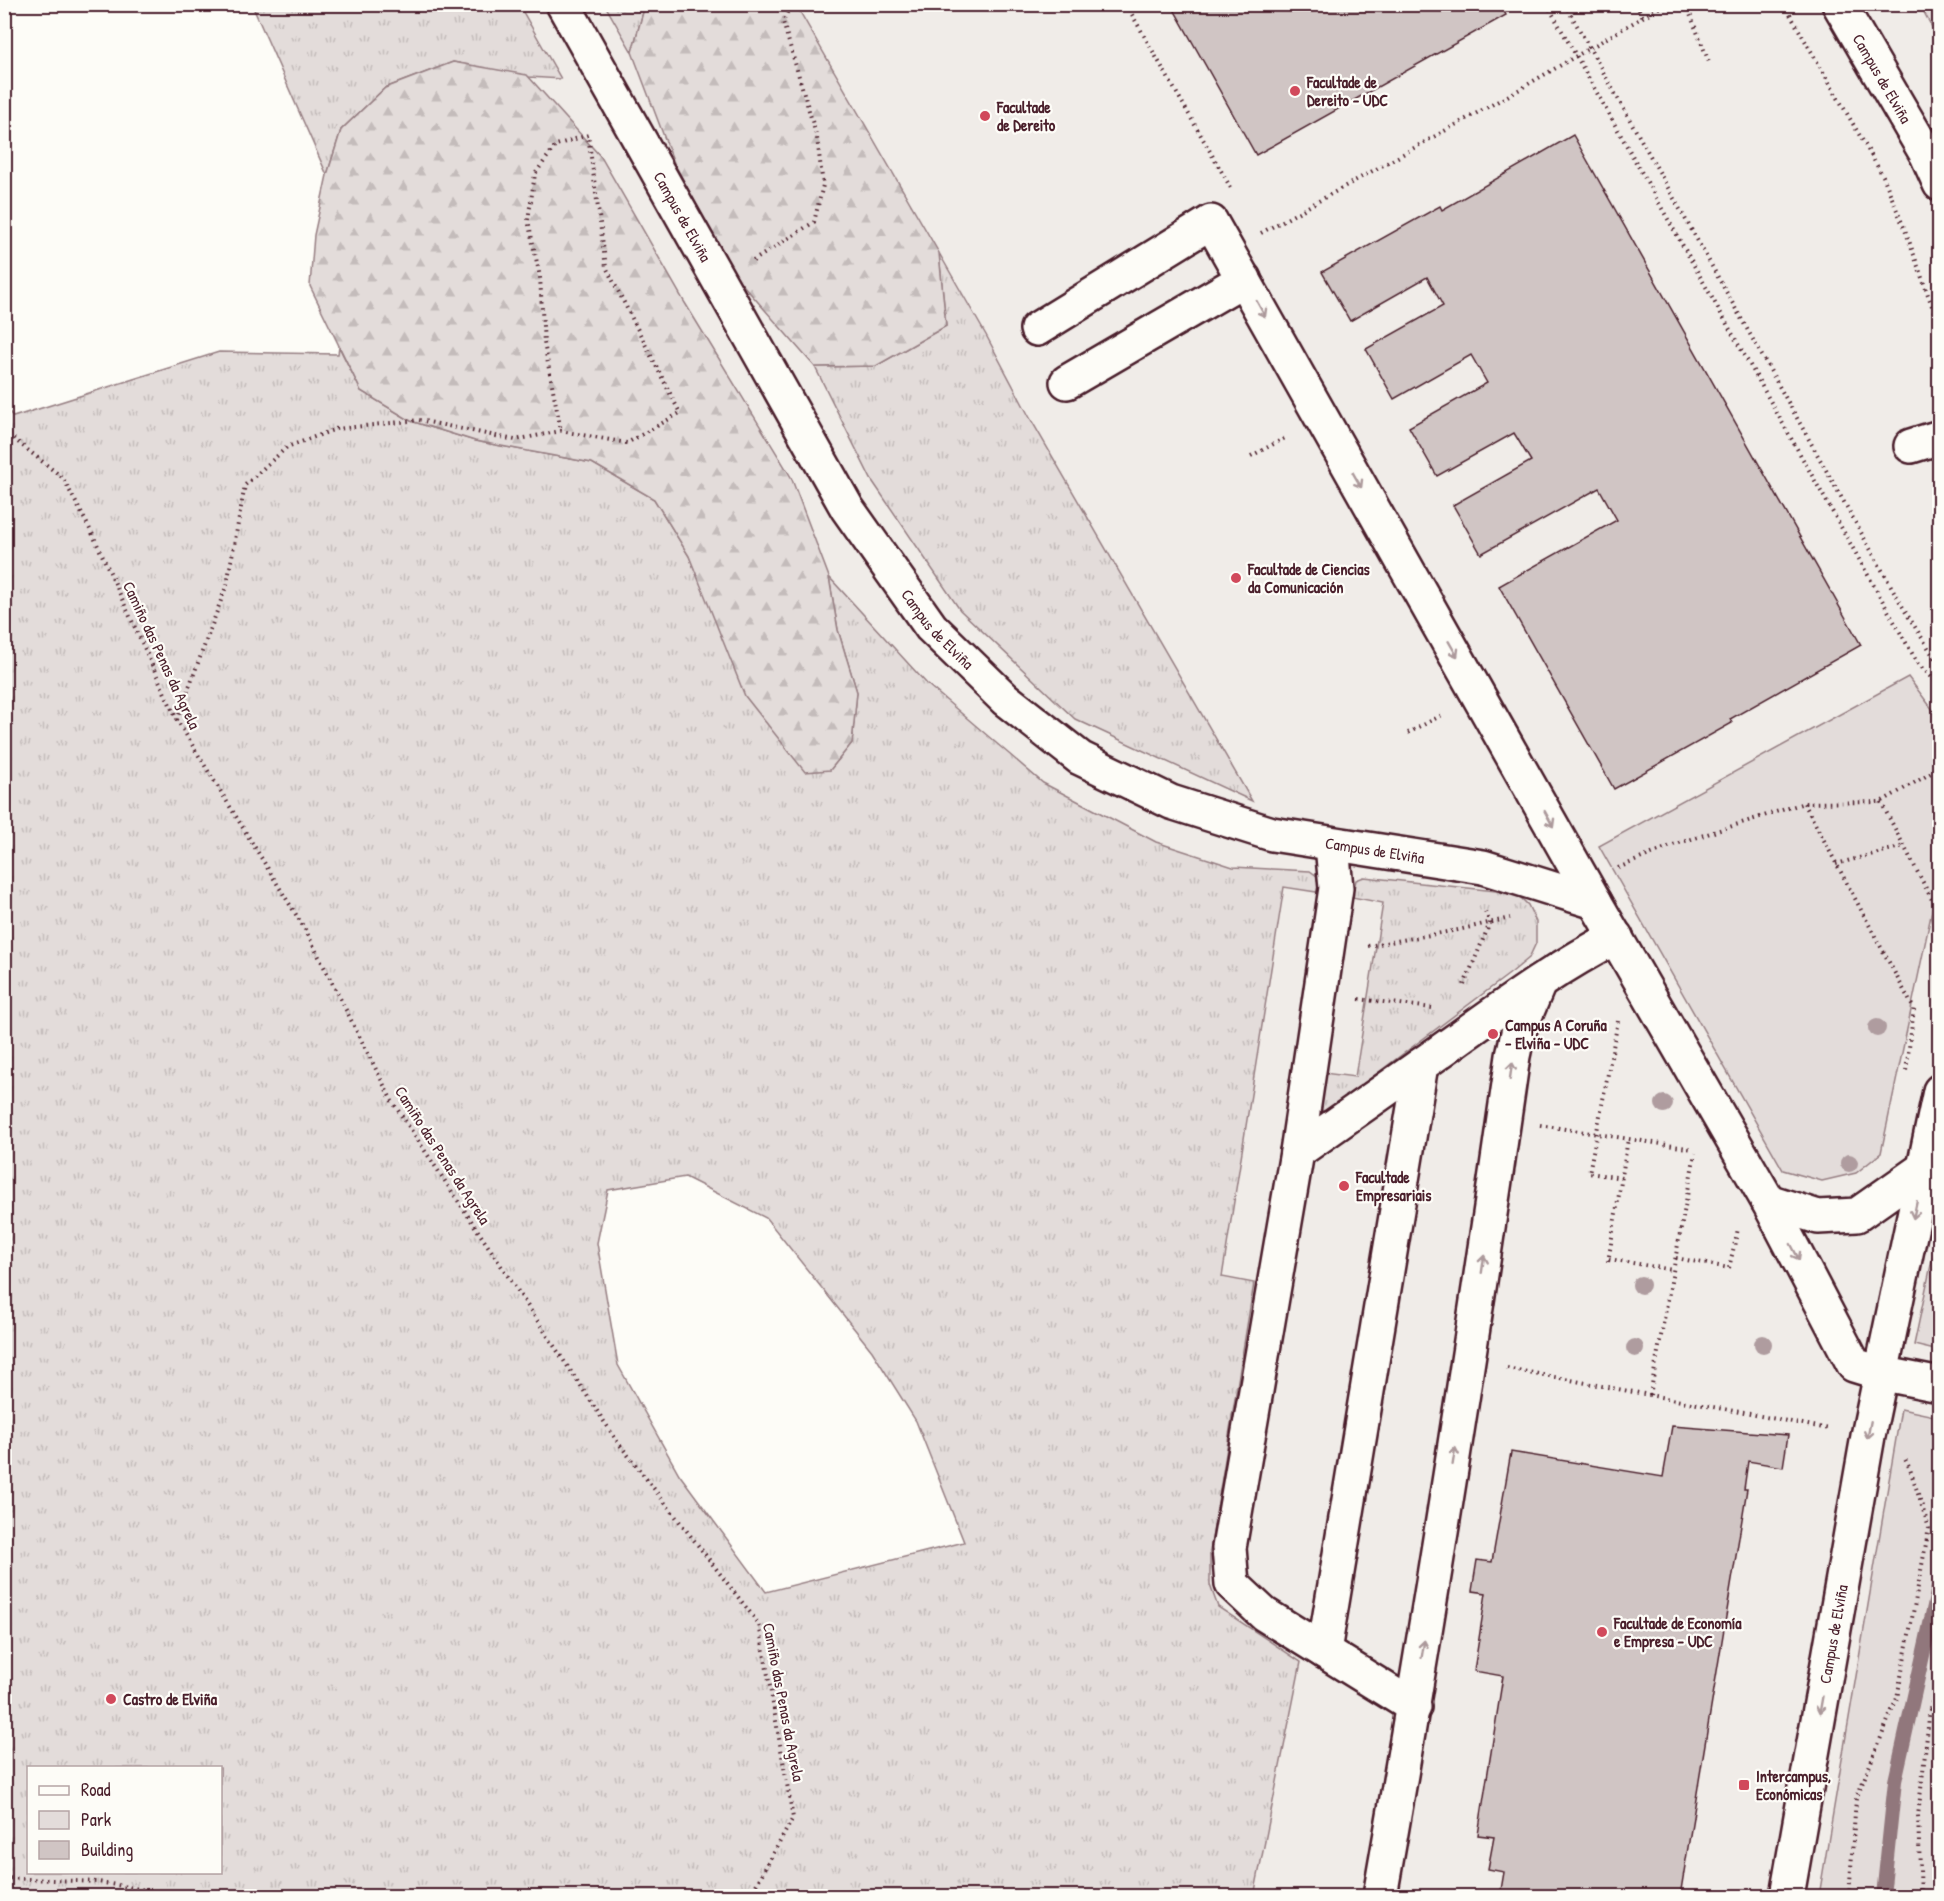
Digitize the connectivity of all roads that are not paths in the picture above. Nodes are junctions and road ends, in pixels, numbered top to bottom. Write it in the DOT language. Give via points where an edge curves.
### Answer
graph roads {
  1 [pos="563,4"];
  2 [pos="1839,4"];
  3 [pos="1940,184"];
  4 [pos="1244,279"];
  5 [pos="1037,329"];
  6 [pos="1067,382"];
  7 [pos="1332,844"];
  8 [pos="1589,892"];
  9 [pos="1616,937"];
  10 [pos="1539,983"];
  11 [pos="1421,1065"];
  12 [pos="1940,1091"];
  13 [pos="1297,1152"];
  14 [pos="1924,1168"];
  15 [pos="1768,1201"];
  16 [pos="1880,1373"];
  17 [pos="1940,1385"];
  18 [pos="1324,1651"];
  19 [pos="1414,1707"];
  20 [pos="1380,1896"];
  21 [pos="1787,1896"];
  1 -- 7 [label="street, Campus de Elviña" via="847,508 932,627 1005,699 1080,758 1171,802 1272,834"];
  2 -- 3 [label="street, Campus de Elviña"];
  4 -- 5 [label="street" via="1211,222"];
  4 -- 6 [label="street"];
  4 -- 8 [label="street, one-way"];
  7 -- 8 [label="street, Campus de Elviña" via="1483,867"];
  7 -- 13 [label="street" via="1336,888"];
  8 -- 9 [label="street"];
  9 -- 10 [label="street"];
  9 -- 15 [label="street"];
  10 -- 11 [label="street"];
  19 -- 10 [label="street, one-way" via="1518,1033"];
  11 -- 13 [label="street"];
  11 -- 18 [label="street"];
  12 -- 14 [label="street, Campus de Elviña"];
  13 -- 18 [label="street" via="1229,1548 1232,1584 1264,1614"];
  14 -- 15 [label="street" via="1857,1215 1818,1217"];
  14 -- 16 [label="street, Campus de Elviña, one-way"];
  15 -- 16 [label="street, one-way" via="1854,1365"];
  16 -- 17 [label="street"];
  16 -- 21 [label="street, Campus de Elviña, one-way"];
  18 -- 19 [label="street"];
  19 -- 20 [label="street"];
}
